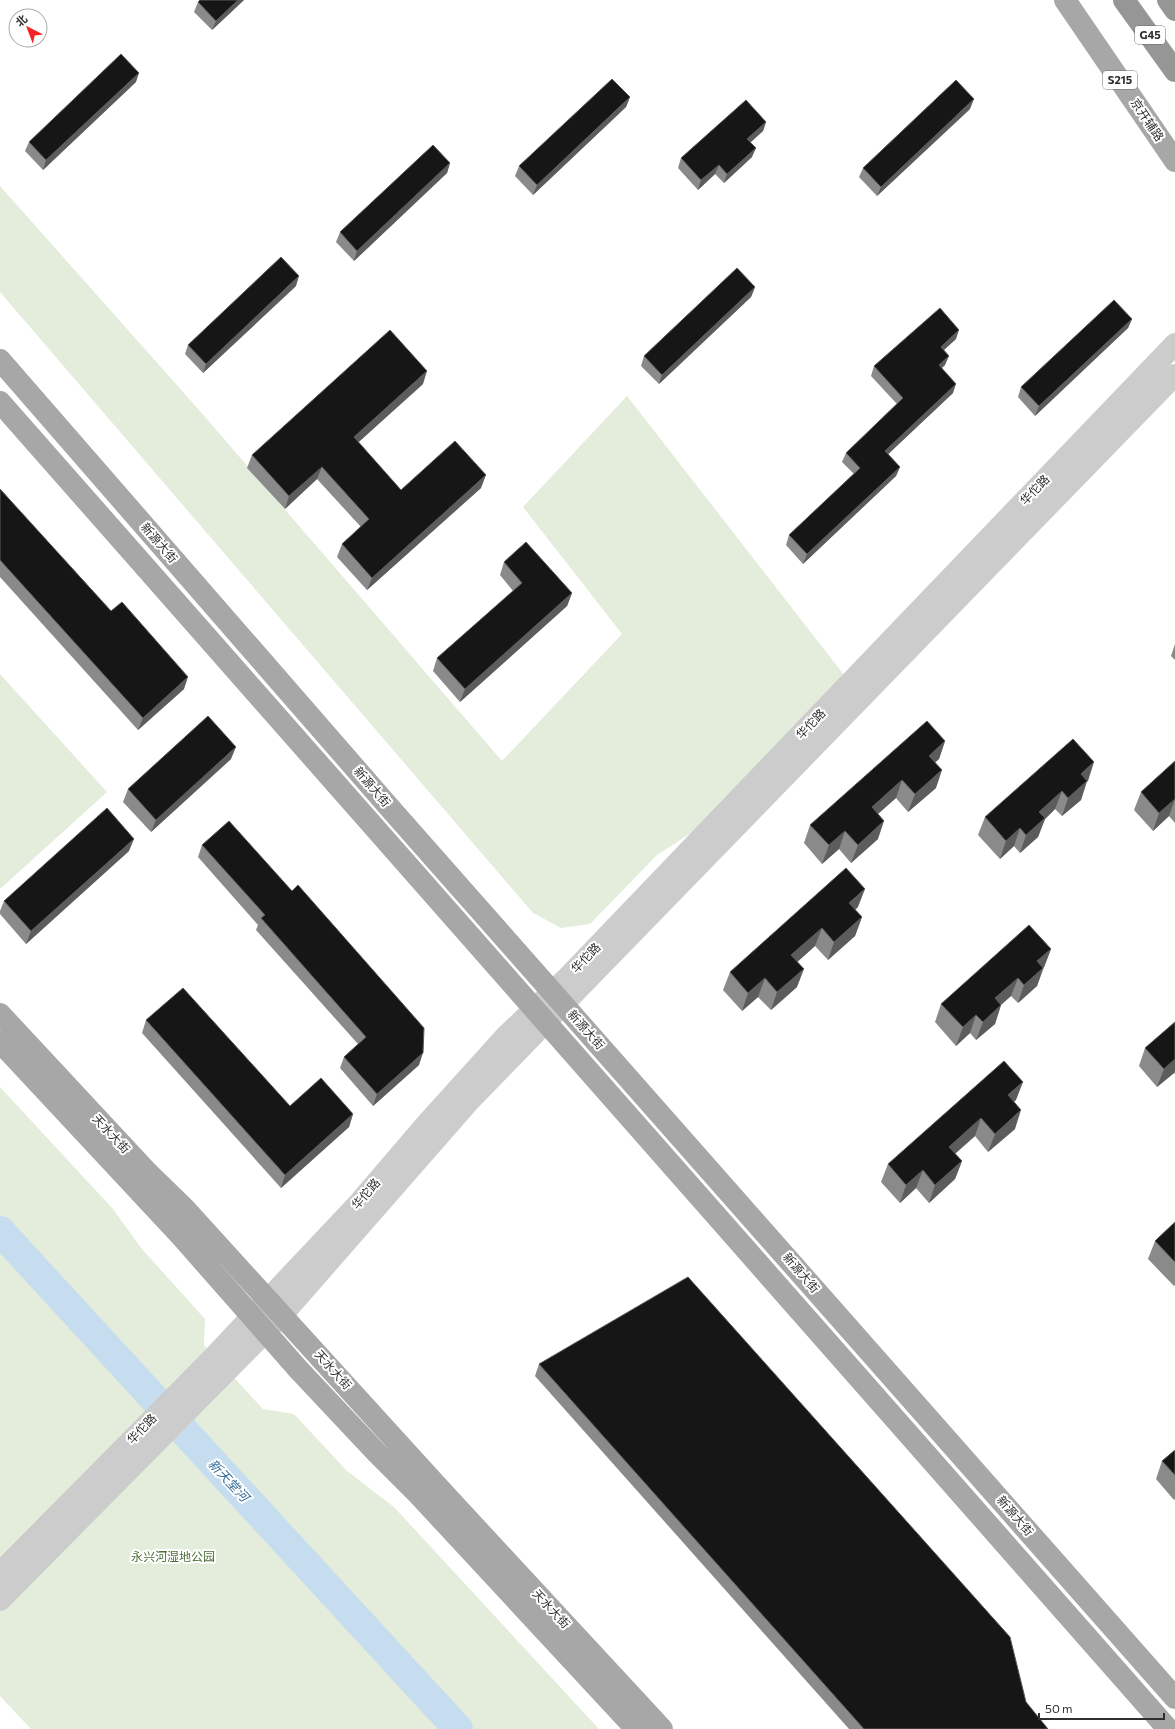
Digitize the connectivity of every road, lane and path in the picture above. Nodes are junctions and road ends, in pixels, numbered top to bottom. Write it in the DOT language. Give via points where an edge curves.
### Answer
graph roads {
  1 [pos="1065,0"];
  2 [pos="1124,0"];
  3 [pos="1168,0"];
  4 [pos="1175,10"];
  5 [pos="1175,70"];
  6 [pos="1175,161"];
  7 [pos="1175,344"];
  8 [pos="0,360"];
  9 [pos="1175,375"];
  10 [pos="0,402"];
  11 [pos="558,999"];
  12 [pos="0,1014"];
  13 [pos="540,1015"];
  14 [pos="0,1042"];
  15 [pos="268,1299"];
  16 [pos="282,1315"];
  17 [pos="251,1316"];
  18 [pos="265,1332"];
  19 [pos="214,1370"];
  20 [pos="134,1451"];
  21 [pos="0,1573"];
  22 [pos="0,1600"];
  23 [pos="1175,1698"];
  24 [pos="1166,1728"];
  25 [pos="636,1729"];
  26 [pos="662,1729"];
  1 -- 6 [label="main road, 京开辅路 / S215"];
  2 -- 5 [label="highway, G45"];
  3 -- 4 [label="highway"];
  7 -- 11 [label="street, 华佗路"];
  8 -- 11 [label="main road, 新源大街"];
  9 -- 11 [label="street, 华佗路"];
  10 -- 13 [label="main road, 新源大街"];
  11 -- 13 [label="street, 华佗路"];
  11 -- 23 [label="main road, 新源大街"];
  12 -- 15 [label="main road, 天水大街"];
  13 -- 15 [label="street, 华佗路" via="505,1037 359,1203"];
  13 -- 16 [label="street, 华佗路" via="470,1100"];
  13 -- 24 [label="main road, 新源大街"];
  14 -- 17 [label="main road, 天水大街" via="182,1237"];
  15 -- 16 [label="main road, 天水大街"];
  15 -- 17 [label="street, 华佗路"];
  16 -- 18 [label="street, 华佗路"];
  16 -- 26 [label="main road, 天水大街"];
  17 -- 18 [label="main road, 天水大街"];
  17 -- 19 [label="street, 华佗路"];
  18 -- 19 [label="street, 华佗路"];
  18 -- 25 [label="main road, 天水大街"];
  19 -- 20 [label="street, 华佗路"];
  20 -- 21 [label="street, 华佗路"];
  20 -- 22 [label="street, 华佗路"];
}
